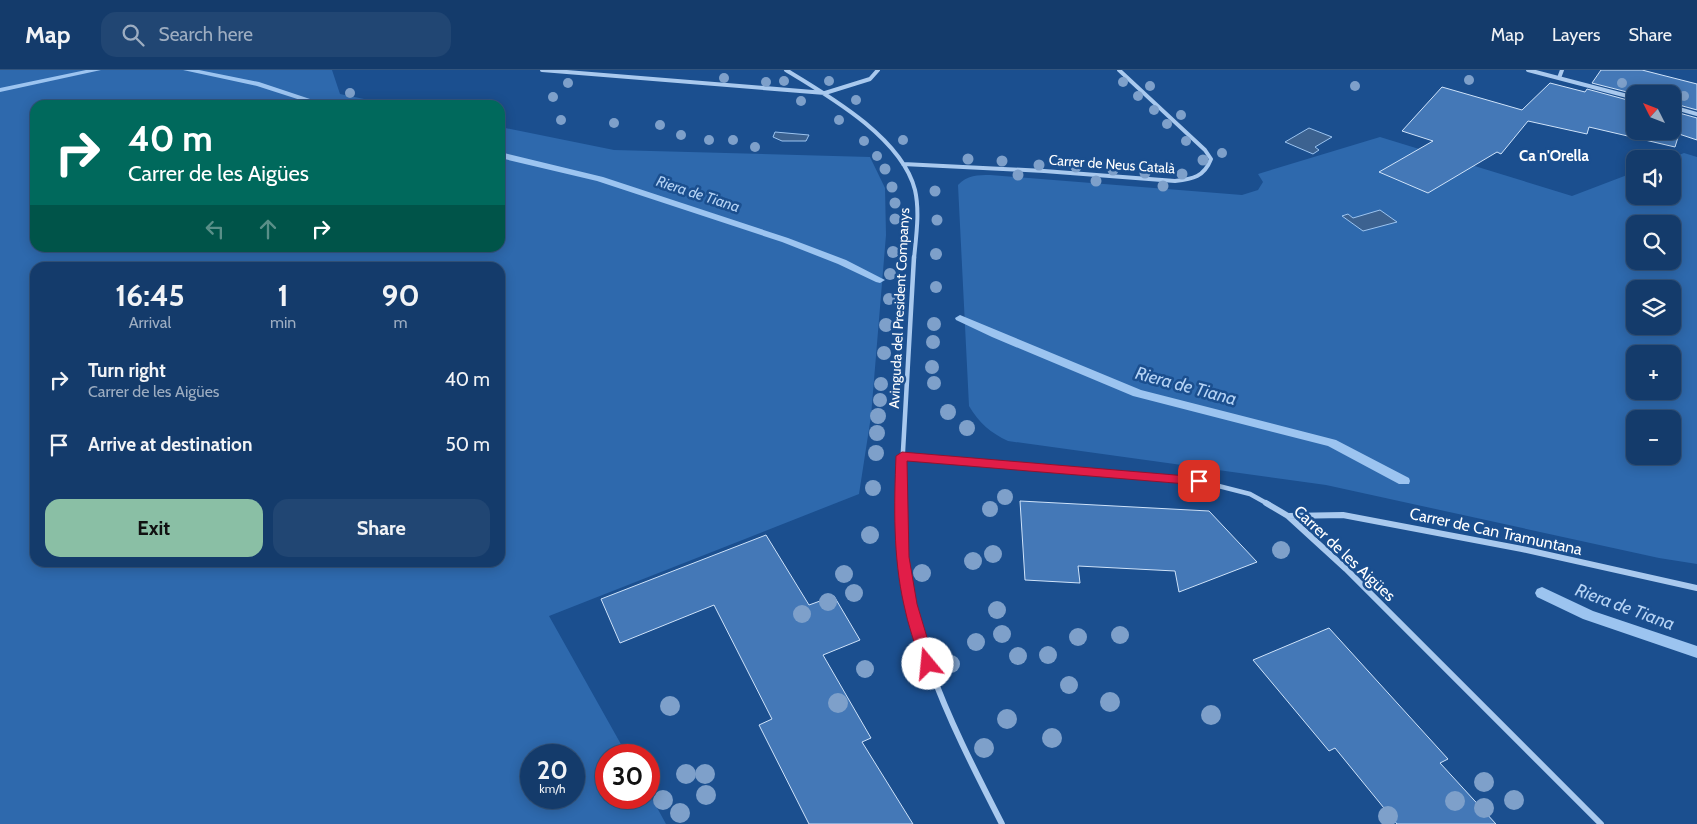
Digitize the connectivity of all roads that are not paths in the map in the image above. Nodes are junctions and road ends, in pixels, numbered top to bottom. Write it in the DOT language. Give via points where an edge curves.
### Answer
graph roads {
  1 [pos="542,70"];
  2 [pos="786,70"];
  3 [pos="878,70"];
  4 [pos="1119,70"];
  5 [pos="1528,70"];
  6 [pos="1562,70"];
  7 [pos="1559,78"];
  8 [pos="825,93"];
  9 [pos="1626,96"];
  10 [pos="1681,110"];
  11 [pos="1697,114"];
  12 [pos="903,164"];
  13 [pos="902,456"];
  14 [pos="1288,516"];
  15 [pos="1697,588"];
  16 [pos="1002,824"];
  17 [pos="1601,824"];
  1 -- 8 [label="street"];
  2 -- 8 [label="street, Avinguda del President Companys"];
  3 -- 8 [label="street" via="870,79"];
  4 -- 12 [label="street, Carrer de Neus Català" via="1205,150 1211,160 1207,170 1175,182 1044,170"];
  5 -- 7 [label="street"];
  6 -- 7 [label="street"];
  7 -- 9 [label="street"];
  8 -- 12 [label="street, Avinguda del President Companys" via="867,125"];
  10 -- 11 [label="street"];
  12 -- 13 [label="street, Avinguda del President Companys" via="915,189 917,213"];
  13 -- 14 [label="street, Carrer de les Aigües" via="1199,481 1250,494"];
  13 -- 16 [label="street, Avinguda del President Companys" via="903,557 910,604 928,664 962,748"];
  14 -- 15 [label="street, Carrer de Can Tramuntana" via="1343,515 1522,549"];
  14 -- 17 [label="street, Carrer de les Aigües" via="1346,569"];
}
